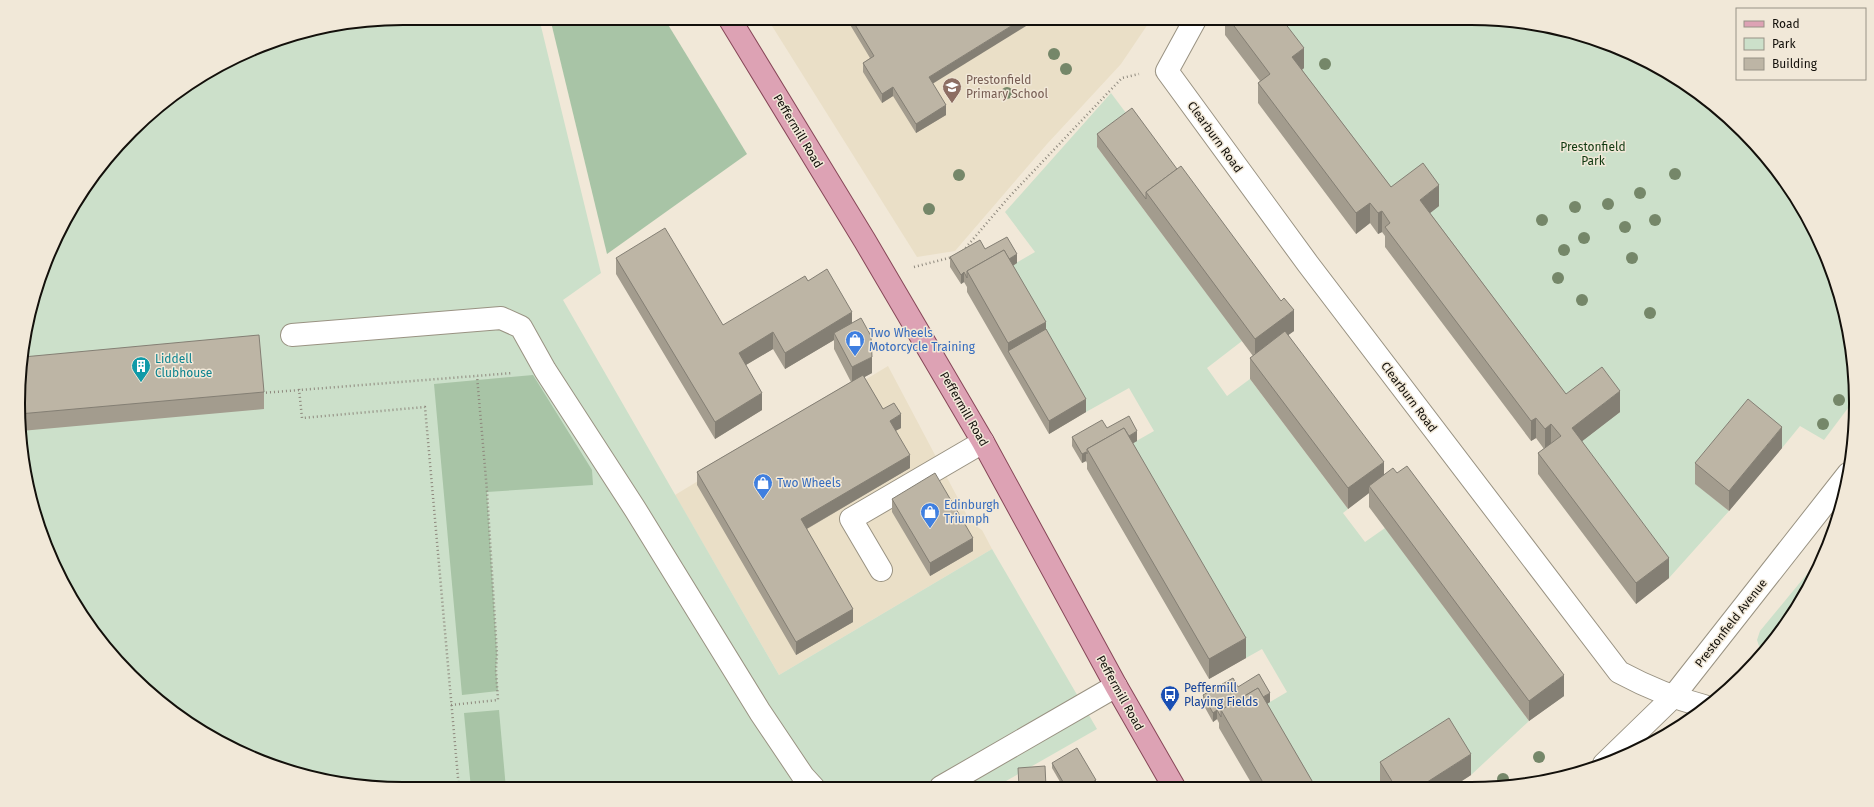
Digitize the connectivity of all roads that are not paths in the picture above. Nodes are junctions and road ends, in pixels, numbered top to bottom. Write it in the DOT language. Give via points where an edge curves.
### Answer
graph roads {
  1 [pos="733,25"];
  2 [pos="1192,25"];
  3 [pos="292,336"];
  4 [pos="983,442"];
  5 [pos="1840,484"];
  6 [pos="881,570"];
  7 [pos="1116,686"];
  8 [pos="1672,698"];
  9 [pos="1700,705"];
  10 [pos="1616,753"];
  11 [pos="808,782"];
  12 [pos="950,782"];
  13 [pos="1171,782"];
  1 -- 4 [label="main road, Peffermill Road"];
  2 -- 8 [label="street, Clearburn Road" via="1167,71 1308,264 1619,672"];
  3 -- 11 [label="street" via="501,318 521,327 545,370 760,712"];
  4 -- 6 [label="street" via="851,519"];
  4 -- 7 [label="main road, Peffermill Road"];
  5 -- 8 [label="street, Prestonfield Avenue"];
  7 -- 12 [label="street"];
  7 -- 13 [label="main road, Peffermill Road"];
  8 -- 9 [label="street, Clearburn Road"];
  8 -- 10 [label="street, Prestonfield Avenue"];
}
